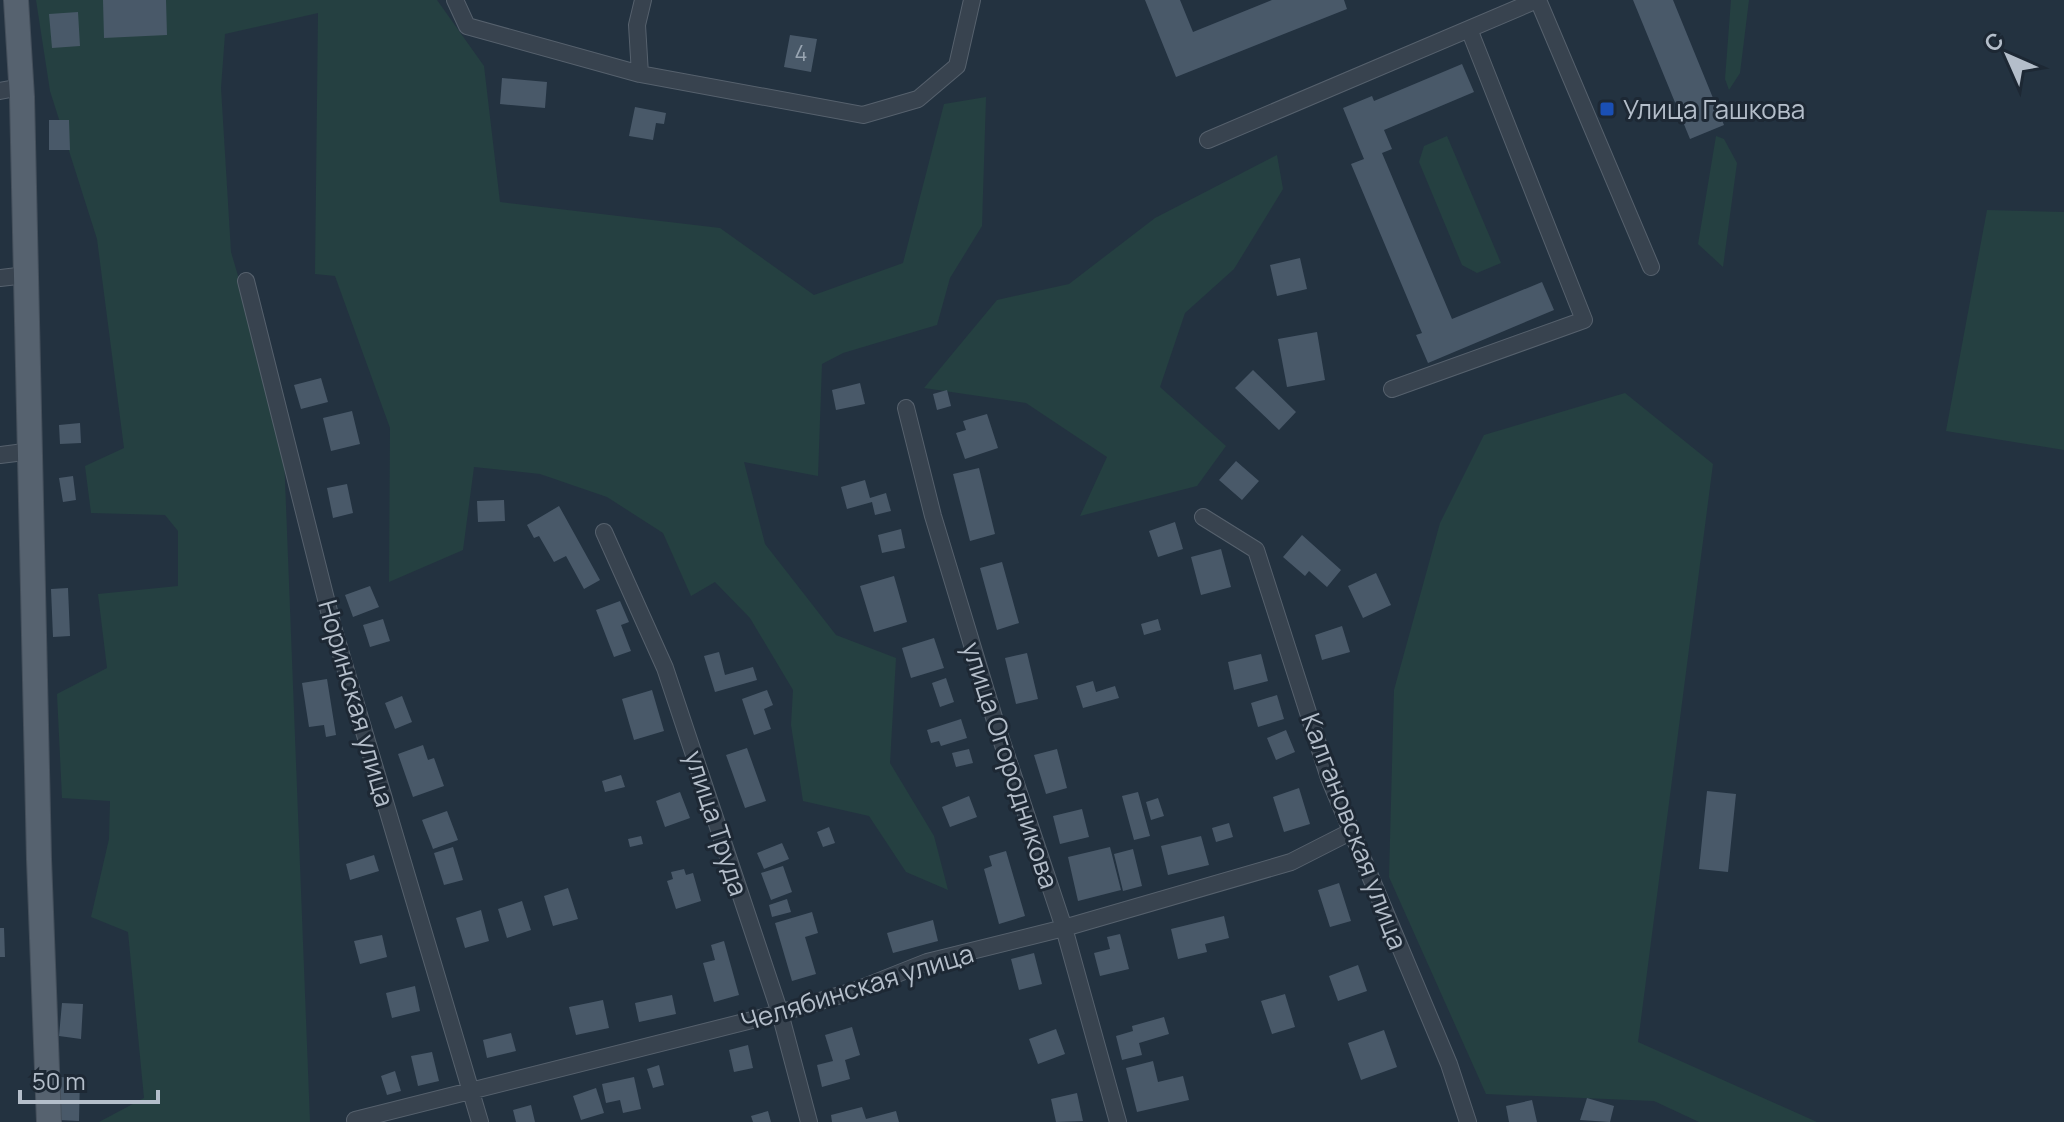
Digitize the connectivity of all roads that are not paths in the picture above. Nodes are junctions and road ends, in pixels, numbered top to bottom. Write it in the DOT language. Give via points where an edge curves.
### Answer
graph roads {
  1 [pos="16,0"];
  2 [pos="455,0"];
  3 [pos="643,0"];
  4 [pos="972,0"];
  5 [pos="1538,0"];
  6 [pos="1469,29"];
  7 [pos="640,74"];
  8 [pos="10,89"];
  9 [pos="1208,140"];
  10 [pos="1651,267"];
  11 [pos="26,275"];
  12 [pos="0,278"];
  13 [pos="246,281"];
  14 [pos="1392,389"];
  15 [pos="906,408"];
  16 [pos="32,451"];
  17 [pos="0,455"];
  18 [pos="1203,517"];
  19 [pos="604,532"];
  20 [pos="1352,831"];
  21 [pos="1064,928"];
  22 [pos="780,1013"];
  23 [pos="471,1093"];
  24 [pos="355,1120"];
  25 [pos="49,1122"];
  26 [pos="480,1122"];
  27 [pos="809,1122"];
  28 [pos="1118,1122"];
  29 [pos="1468,1122"];
  1 -- 8 [label="main road"];
  2 -- 7 [label="street" via="467,26"];
  3 -- 7 [label="street" via="637,25"];
  4 -- 7 [label="street" via="957,66 918,99 863,115"];
  5 -- 6 [label="street"];
  5 -- 10 [label="street"];
  6 -- 9 [label="street"];
  6 -- 14 [label="street" via="1584,320"];
  8 -- 11 [label="main road"];
  11 -- 12 [label="street"];
  11 -- 16 [label="main road"];
  13 -- 23 [label="street, Норинская улица" via="333,627"];
  15 -- 21 [label="street, улица Огородникова" via="987,694"];
  16 -- 17 [label="street"];
  16 -- 25 [label="main road"];
  18 -- 20 [label="street, Калгановская улица" via="1256,550 1329,778"];
  19 -- 22 [label="street, улица Труда" via="665,668"];
  20 -- 21 [label="street, Челябинская улица" via="1291,862"];
  20 -- 29 [label="street, Калгановская улица"];
  21 -- 22 [label="street, Челябинская улица" via="927,962"];
  21 -- 28 [label="street, улица Огородникова"];
  22 -- 23 [label="street, Челябинская улица"];
  22 -- 27 [label="street, улица Труда"];
  23 -- 24 [label="street, Челябинская улица"];
  23 -- 26 [label="street, Норинская улица"];
}
